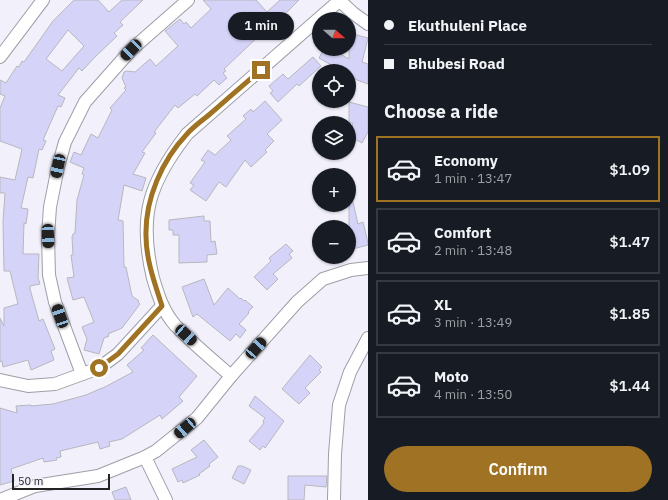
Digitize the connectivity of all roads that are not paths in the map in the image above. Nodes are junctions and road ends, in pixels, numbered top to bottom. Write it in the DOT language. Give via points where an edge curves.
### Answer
graph roads {
  1 [pos="43,0"];
  2 [pos="188,0"];
  3 [pos="340,0"];
  4 [pos="368,24"];
  5 [pos="0,57"];
  6 [pos="368,268"];
  7 [pos="162,306"];
  8 [pos="368,338"];
  9 [pos="82,374"];
  10 [pos="231,376"];
  11 [pos="0,380"];
  12 [pos="145,458"];
  13 [pos="0,500"];
  14 [pos="166,500"];
  15 [pos="334,500"];
  1 -- 5 [label="street"];
  2 -- 9 [label="street" via="126,55 85,102 65,142 58,166 50,206 49,275 55,302"];
  3 -- 4 [label="street" via="353,14"];
  3 -- 7 [label="street" via="187,134 165,165 154,189 146,219 150,267"];
  6 -- 10 [label="street" via="351,270 323,279 297,302"];
  7 -- 9 [label="street" via="118,354 99,368"];
  7 -- 10 [label="street" via="174,324"];
  8 -- 15 [label="street" via="350,372 339,405"];
  9 -- 11 [label="street" via="55,384 28,386"];
  10 -- 12 [label="street" via="197,418"];
  12 -- 13 [label="street" via="98,476 35,486"];
  12 -- 14 [label="street"];
}
